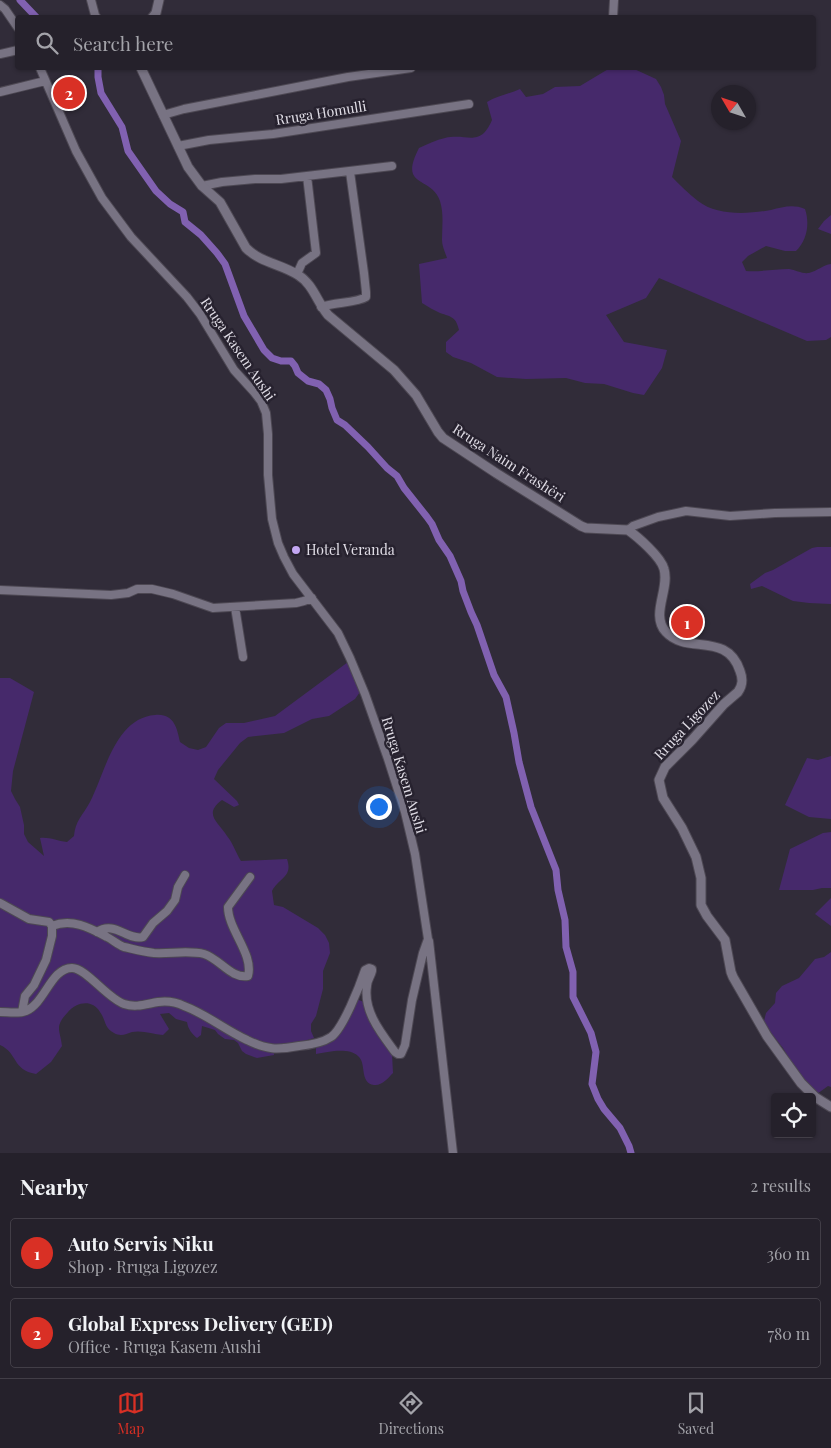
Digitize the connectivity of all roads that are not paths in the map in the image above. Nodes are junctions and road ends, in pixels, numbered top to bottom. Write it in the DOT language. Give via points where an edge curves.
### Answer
graph roads {
  1 [pos="91,0"];
  2 [pos="159,0"];
  3 [pos="614,0"];
  4 [pos="0,5"];
  5 [pos="96,15"];
  6 [pos="154,15"];
  7 [pos="613,15"];
  8 [pos="15,24"];
  9 [pos="15,51"];
  10 [pos="0,54"];
  11 [pos="41,70"];
  12 [pos="142,70"];
  13 [pos="397,70"];
  14 [pos="45,81"];
  15 [pos="0,92"];
  16 [pos="469,104"];
  17 [pos="163,115"];
  18 [pos="178,146"];
  19 [pos="392,166"];
  20 [pos="350,172"];
  21 [pos="307,176"];
  22 [pos="202,186"];
  23 [pos="298,274"];
  24 [pos="321,307"];
  25 [pos="831,512"];
  26 [pos="628,530"];
  27 [pos="0,590"];
  28 [pos="312,598"];
  29 [pos="235,606"];
  30 [pos="243,657"];
  31 [pos="185,875"];
  32 [pos="250,877"];
  33 [pos="0,904"];
  34 [pos="52,926"];
  35 [pos="97,932"];
  36 [pos="428,938"];
  37 [pos="0,1012"];
  38 [pos="22,1012"];
  39 [pos="831,1107"];
  40 [pos="453,1153"];
  1 -- 5 [label="street"];
  2 -- 6 [label="street"];
  3 -- 7 [label="street"];
  4 -- 8 [label="street"];
  9 -- 10 [label="street"];
  11 -- 14 [label="street, Rruga Kasem Aushi"];
  12 -- 17 [label="street, Rruga Naim Frashëri"];
  13 -- 17 [label="street"];
  14 -- 15 [label="street"];
  14 -- 28 [label="street, Rruga Kasem Aushi" via="76,151 102,198 131,237 187,297 234,370 261,401 266,414 268,475 276,537 294,574"];
  16 -- 18 [label="street, Rruga Homulli"];
  17 -- 18 [label="street, Rruga Naim Frashëri"];
  18 -- 22 [label="street, Rruga Naim Frashëri"];
  19 -- 20 [label="street"];
  20 -- 21 [label="street"];
  20 -- 24 [label="street" via="366,297"];
  21 -- 22 [label="street"];
  21 -- 23 [label="street" via="316,253 302,263"];
  22 -- 23 [label="street, Rruga Naim Frashëri" via="220,202 246,248 258,258"];
  23 -- 24 [label="street, Rruga Naim Frashëri" via="310,286"];
  24 -- 26 [label="street, Rruga Naim Frashëri" via="339,326 394,370 416,395 443,438 581,526"];
  25 -- 26 [label="street, Rruga Naim Frashëri" via="730,516 686,511 658,517"];
  26 -- 39 [label="street, Rruga Ligozez" via="661,562 664,569 660,624 666,633 682,641 725,650 738,665 742,679 738,692 665,767 661,773 660,789 696,858 701,878 701,905 725,940 733,977 767,1036 801,1083"];
  27 -- 29 [label="street" via="111,595 152,589 213,608"];
  28 -- 29 [label="street" via="296,603"];
  28 -- 36 [label="street, Rruga Kasem Aushi" via="338,634 350,658 388,759 413,846"];
  29 -- 30 [label="street"];
  31 -- 35 [label="street" via="175,900 143,937 134,938 108,928"];
  32 -- 35 [label="street" via="228,907 232,925 250,966 248,976 239,976 203,954 143,951 121,946"];
  33 -- 34 [label="street" via="29,919 49,922"];
  34 -- 35 [label="street" via="63,923 82,925"];
  34 -- 38 [label="street" via="46,960 25,996"];
  36 -- 38 [label="street, Rruga Kasem Aushi" via="401,1054 395,1052 371,1016 366,999 372,971 369,968 365,970 348,1013 332,1037 319,1043 278,1049 246,1039 184,1006 170,1002 136,1006 123,1004 73,968 56,975 36,1006"];
  36 -- 40 [label="street"];
  37 -- 38 [label="street"];
}
